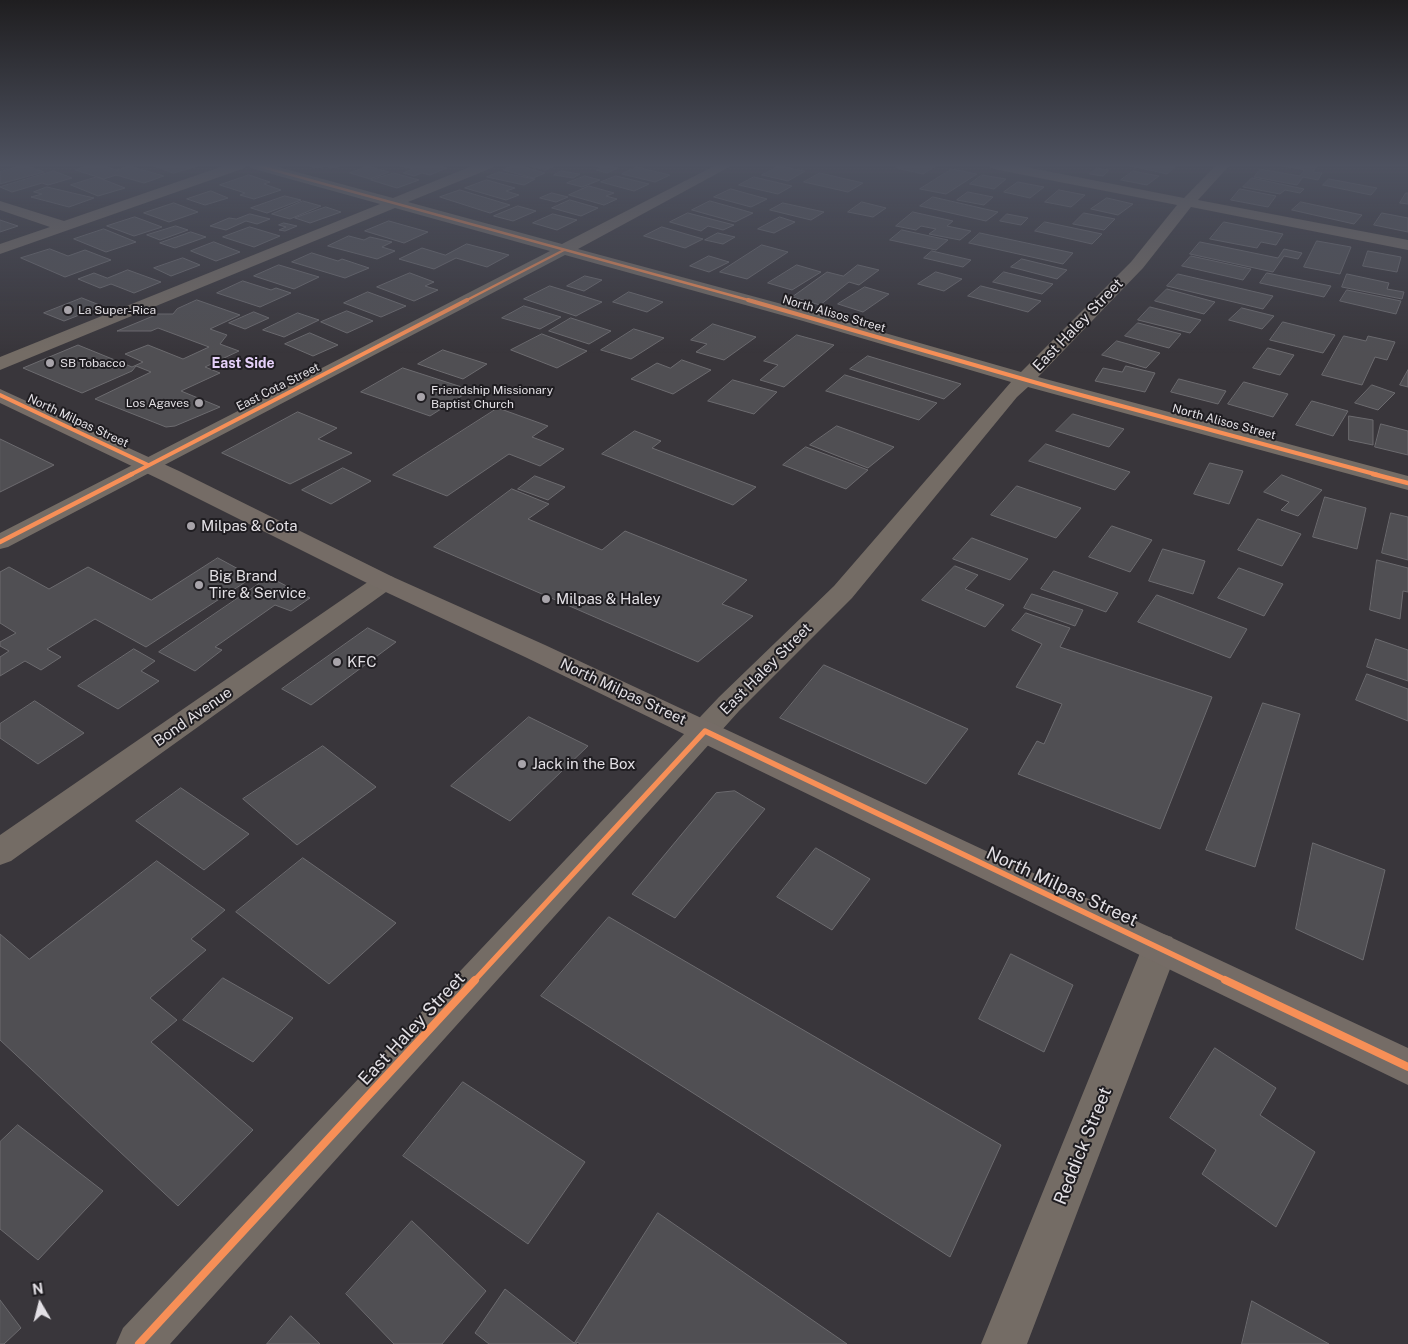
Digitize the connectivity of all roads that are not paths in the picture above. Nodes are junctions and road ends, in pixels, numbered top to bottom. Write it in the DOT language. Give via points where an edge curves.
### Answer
graph roads {
  1 [pos="64,228"];
  2 [pos="334,228"];
  3 [pos="483,228"];
  4 [pos="607,228"];
  5 [pos="1166,228"];
  6 [pos="1317,228"];
  7 [pos="1408,245"];
  8 [pos="0,249"];
  9 [pos="564,250"];
  10 [pos="0,364"];
  11 [pos="1025,379"];
  12 [pos="0,395"];
  13 [pos="148,466"];
  14 [pos="1408,483"];
  15 [pos="0,542"];
  16 [pos="384,582"];
  17 [pos="705,731"];
  18 [pos="0,852"];
  19 [pos="1160,948"];
  20 [pos="1408,1067"];
  21 [pos="139,1344"];
  22 [pos="1004,1344"];
  1 -- 8 [label="street"];
  2 -- 10 [label="street"];
  3 -- 9 [label="street, North Alisos Street"];
  4 -- 9 [label="street, East Cota Street"];
  5 -- 11 [label="street, East Haley Street" via="1137,265"];
  6 -- 7 [label="street"];
  9 -- 11 [label="street, North Alisos Street"];
  9 -- 13 [label="street, East Cota Street"];
  11 -- 14 [label="street, North Alisos Street"];
  11 -- 17 [label="street, East Haley Street" via="843,592"];
  12 -- 13 [label="main road, North Milpas Street"];
  13 -- 15 [label="street, East Cota Street"];
  13 -- 16 [label="main road, North Milpas Street"];
  16 -- 17 [label="main road, North Milpas Street"];
  16 -- 18 [label="street, Bond Avenue"];
  17 -- 19 [label="main road, North Milpas Street"];
  17 -- 21 [label="street, East Haley Street"];
  19 -- 20 [label="main road, North Milpas Street"];
  19 -- 22 [label="street, Reddick Street"];
}
